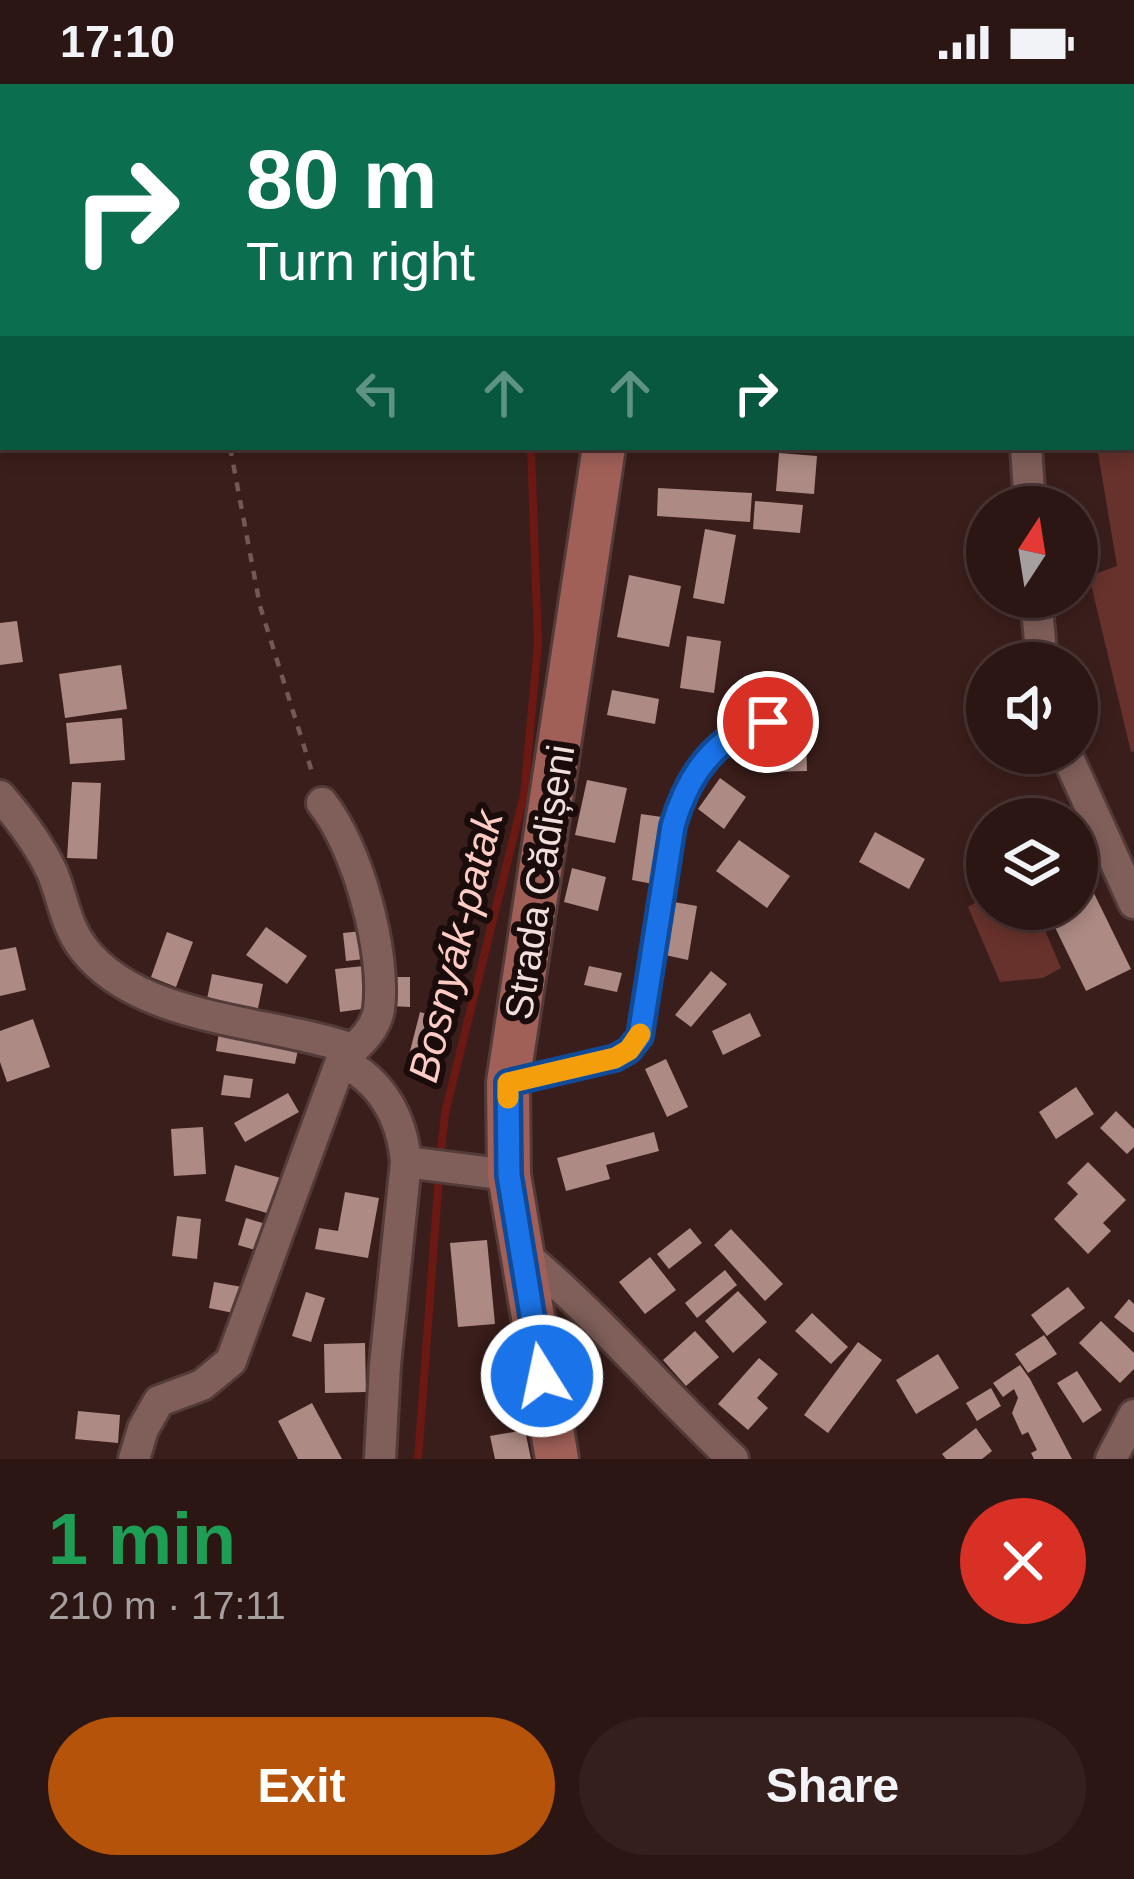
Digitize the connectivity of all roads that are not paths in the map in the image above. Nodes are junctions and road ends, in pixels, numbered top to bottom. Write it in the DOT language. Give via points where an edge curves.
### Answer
graph roads {
  1 [pos="604,450"];
  2 [pos="1025,450"];
  3 [pos="1028,486"];
  4 [pos="804,719"];
  5 [pos="1076,774"];
  6 [pos="0,796"];
  7 [pos="322,803"];
  8 [pos="1134,903"];
  9 [pos="346,1055"];
  10 [pos="508,1083"];
  11 [pos="412,1163"];
  12 [pos="509,1175"];
  13 [pos="520,1251"];
  14 [pos="1134,1414"];
  15 [pos="134,1459"];
  16 [pos="380,1459"];
  17 [pos="557,1459"];
  18 [pos="733,1459"];
  19 [pos="1111,1459"];
  1 -- 10 [label="main road, Strada Cădișeni"];
  2 -- 3 [label="street"];
  4 -- 10 [label="lane" via="748,727 727,739 681,796 646,1015 629,1050"];
  5 -- 8 [label="street"];
  6 -- 9 [label="street" via="52,872 82,947 109,976 206,1015 291,1030"];
  7 -- 9 [label="street" via="350,852 376,950 379,1010 372,1030"];
  9 -- 11 [label="street" via="390,1104"];
  9 -- 15 [label="street" via="231,1361 202,1384 159,1401"];
  10 -- 12 [label="main road, Strada Cădișeni"];
  11 -- 12 [label="street"];
  11 -- 16 [label="street"];
  12 -- 13 [label="main road, Strada Cădișeni"];
  13 -- 17 [label="main road, Strada Cădișeni"];
  13 -- 18 [label="street"];
  14 -- 19 [label="street"];
}
